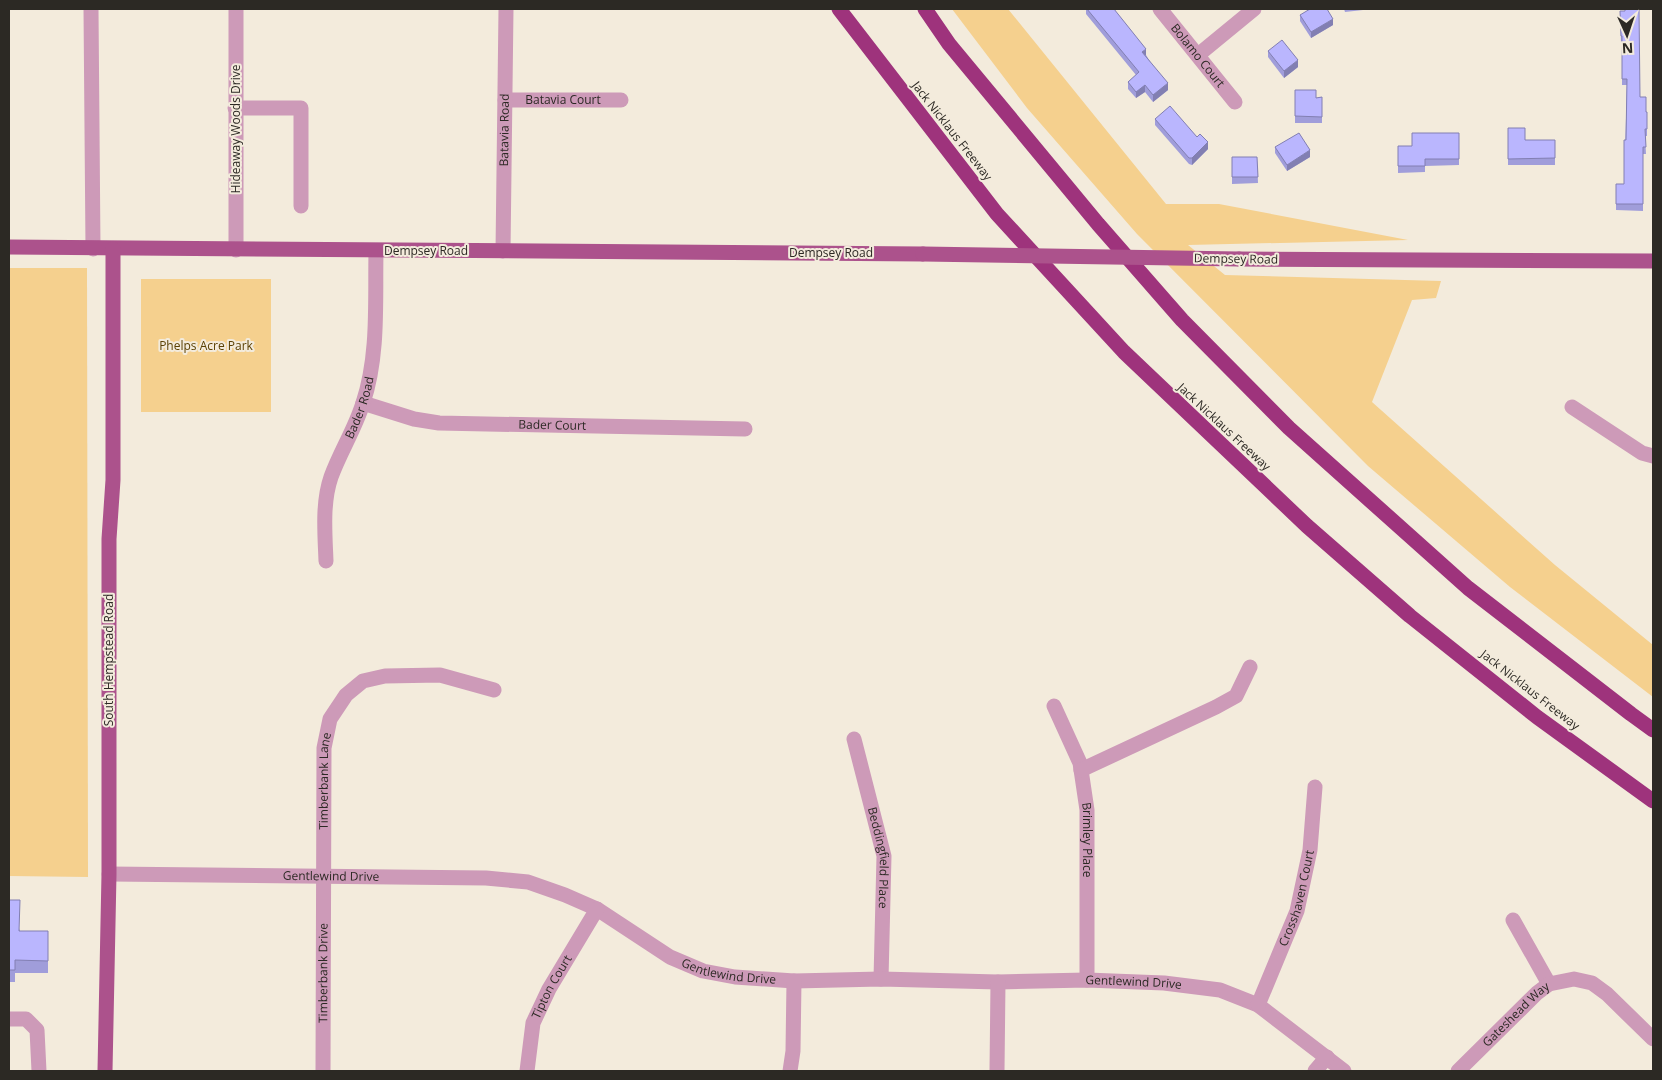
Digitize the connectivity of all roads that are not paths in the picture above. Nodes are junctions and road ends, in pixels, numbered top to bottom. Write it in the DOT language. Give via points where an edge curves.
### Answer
graph roads {
  1 [pos="91,9"];
  2 [pos="236,9"];
  3 [pos="506,9"];
  4 [pos="839,9"];
  5 [pos="925,9"];
  6 [pos="1160,9"];
  7 [pos="1254,9"];
  8 [pos="1198,55"];
  9 [pos="505,100"];
  10 [pos="621,100"];
  11 [pos="1236,102"];
  12 [pos="235,108"];
  13 [pos="301,206"];
  14 [pos="9,248"];
  15 [pos="94,248"];
  16 [pos="113,249"];
  17 [pos="236,250"];
  18 [pos="376,251"];
  19 [pos="503,251"];
  20 [pos="1653,261"];
  21 [pos="363,403"];
  22 [pos="1572,407"];
  23 [pos="745,428"];
  24 [pos="1653,456"];
  25 [pos="326,561"];
  26 [pos="1250,667"];
  27 [pos="494,690"];
  28 [pos="1054,706"];
  29 [pos="1653,730"];
  30 [pos="854,739"];
  31 [pos="1081,770"];
  32 [pos="1315,787"];
  33 [pos="1653,801"];
  34 [pos="109,874"];
  35 [pos="324,877"];
  36 [pos="597,909"];
  37 [pos="1513,920"];
  38 [pos="881,979"];
  39 [pos="1087,980"];
  40 [pos="794,981"];
  41 [pos="998,982"];
  42 [pos="1549,984"];
  43 [pos="1258,1005"];
  44 [pos="9,1019"];
  45 [pos="1653,1039"];
  46 [pos="1327,1057"];
  47 [pos="39,1071"];
  48 [pos="105,1071"];
  49 [pos="323,1071"];
  50 [pos="527,1071"];
  51 [pos="790,1071"];
  52 [pos="997,1071"];
  53 [pos="1315,1071"];
  54 [pos="1344,1071"];
  55 [pos="1458,1071"];
  1 -- 15 [label="street"];
  2 -- 12 [label="street, Hideaway Woods Drive"];
  3 -- 9 [label="street, Batavia Road"];
  4 -- 33 [label="highway, Jack Nicklaus Freeway" via="997,214 1124,352 1307,526 1410,616 1537,716"];
  5 -- 29 [label="highway" via="949,44 1098,224 1182,320 1282,421 1468,588"];
  6 -- 8 [label="street, Bolamo Court"];
  7 -- 8 [label="street"];
  8 -- 11 [label="street, Bolamo Court"];
  9 -- 10 [label="street, Batavia Court"];
  9 -- 19 [label="street, Batavia Road"];
  12 -- 13 [label="street" via="301,108"];
  12 -- 17 [label="street, Hideaway Woods Drive"];
  14 -- 15 [label="main road, Dempsey Road"];
  15 -- 16 [label="main road, Dempsey Road"];
  16 -- 17 [label="main road, Dempsey Road"];
  16 -- 34 [label="main road, South Hempstead Road"];
  17 -- 18 [label="main road, Dempsey Road"];
  18 -- 19 [label="main road, Dempsey Road"];
  18 -- 21 [label="street, Bader Road" via="374,337"];
  19 -- 20 [label="main road, Dempsey Road, bridge"];
  21 -- 23 [label="street, Bader Court" via="414,420 454,424"];
  21 -- 25 [label="street, Bader Road" via="331,478 325,521"];
  22 -- 24 [label="street" via="1642,453"];
  26 -- 31 [label="street" via="1236,696"];
  27 -- 35 [label="street, Timberbank Lane" via="440,675 385,676 363,682 346,695 330,719 324,748"];
  28 -- 31 [label="street, Brimley Place"];
  30 -- 38 [label="street, Beddingfield Place" via="884,856"];
  31 -- 39 [label="street, Brimley Place" via="1087,810"];
  32 -- 43 [label="street, Crosshaven Court" via="1310,850 1297,911"];
  34 -- 35 [label="street, Gentlewind Drive"];
  34 -- 48 [label="main road, South Hempstead Road"];
  35 -- 36 [label="street, Gentlewind Drive" via="486,878 528,882"];
  35 -- 49 [label="street, Timberbank Drive"];
  36 -- 40 [label="street, Gentlewind Drive" via="670,957 703,971"];
  36 -- 50 [label="street, Tipton Court" via="549,989 533,1023"];
  37 -- 42 [label="street"];
  38 -- 40 [label="street, Gentlewind Drive"];
  38 -- 41 [label="street, Gentlewind Drive"];
  39 -- 41 [label="street, Gentlewind Drive"];
  39 -- 43 [label="street, Gentlewind Drive" via="1164,983 1220,990"];
  40 -- 51 [label="street"];
  41 -- 52 [label="street"];
  42 -- 45 [label="street, Gateshead Way" via="1574,979 1592,983"];
  42 -- 55 [label="street, Gateshead Way"];
  43 -- 46 [label="street, Gentlewind Drive"];
  44 -- 47 [label="street" via="26,1019 37,1030"];
  46 -- 53 [label="street"];
  46 -- 54 [label="street, Gentlewind Drive"];
}
